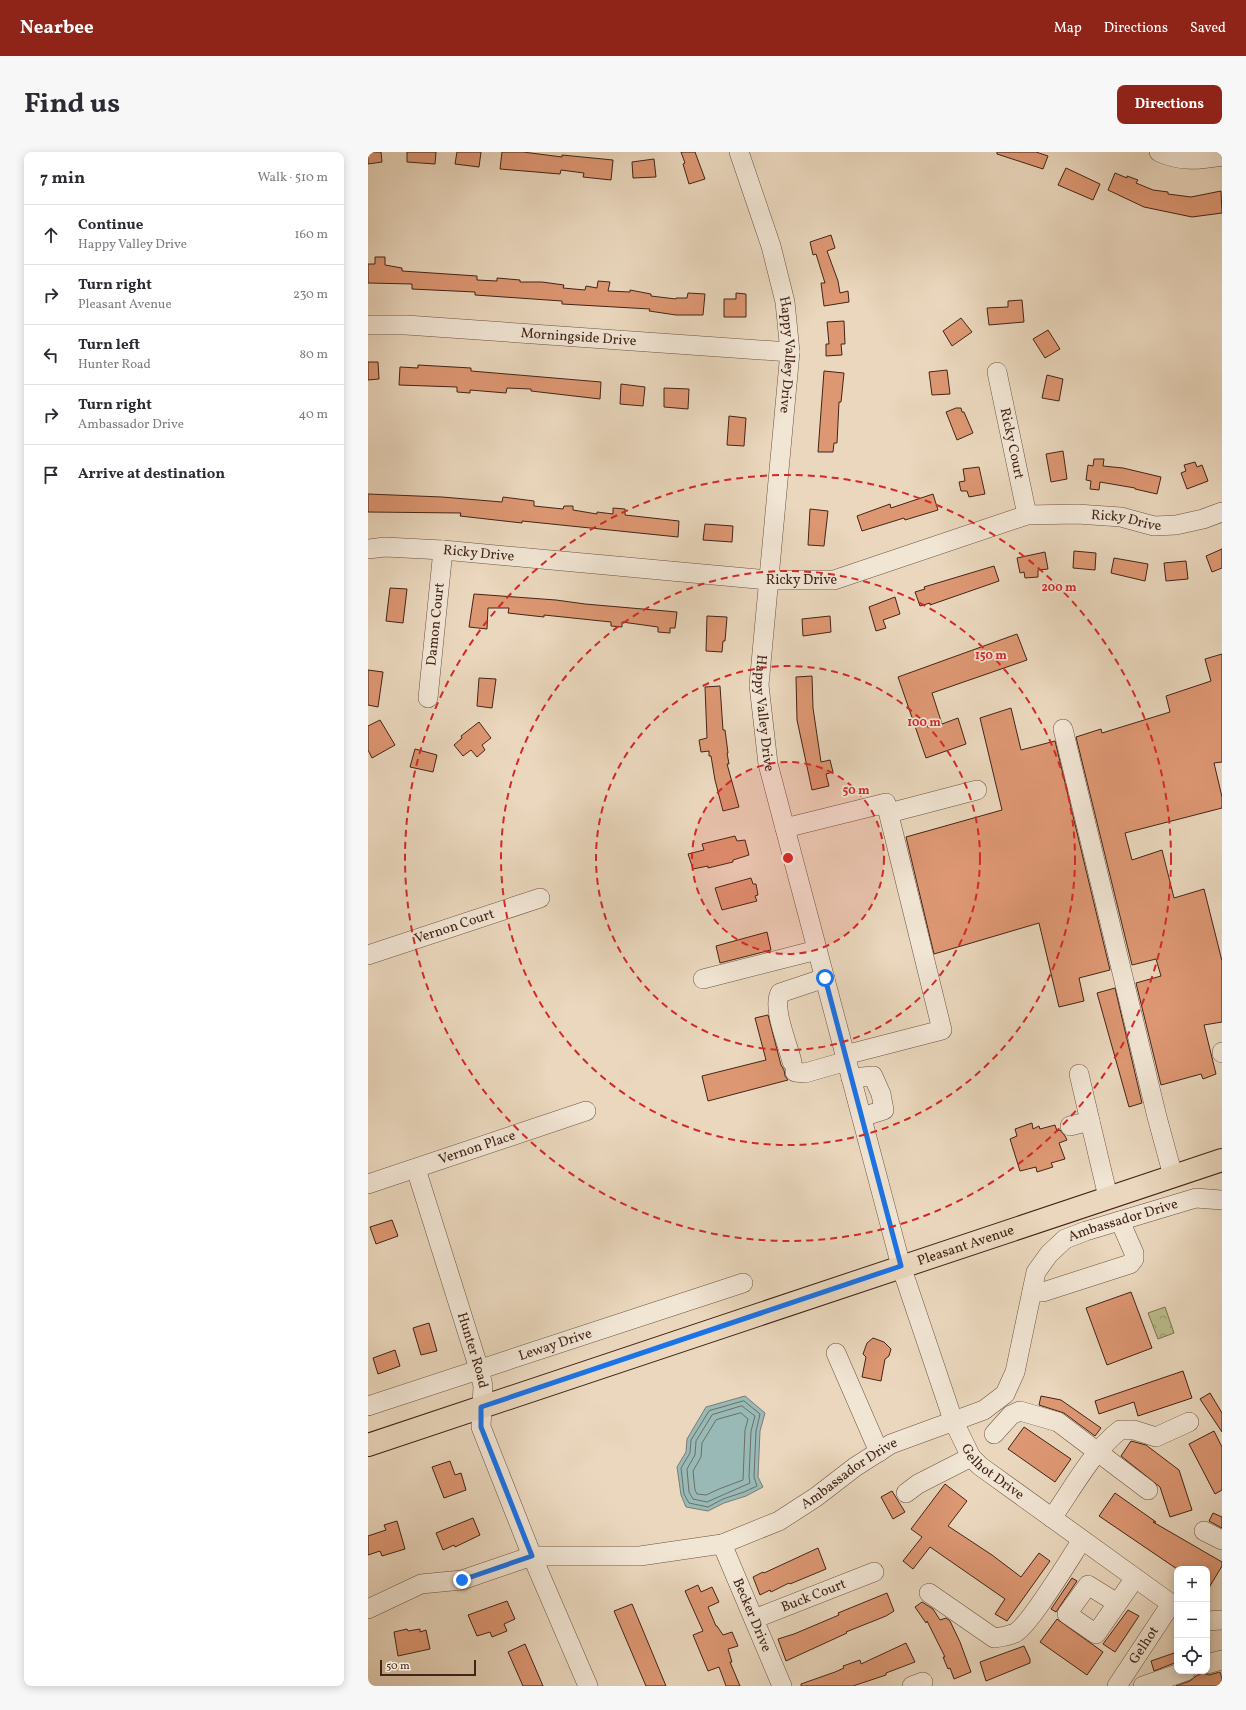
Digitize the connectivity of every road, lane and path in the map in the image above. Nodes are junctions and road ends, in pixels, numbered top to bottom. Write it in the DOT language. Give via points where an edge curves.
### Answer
graph roads {
  1 [pos="739,152"];
  2 [pos="1159,152"];
  3 [pos="1222,156"];
  4 [pos="368,325"];
  5 [pos="790,352"];
  6 [pos="997,372"];
  7 [pos="1222,512"];
  8 [pos="1027,515"];
  9 [pos="368,549"];
  10 [pos="443,550"];
  11 [pos="768,580"];
  12 [pos="428,698"];
  13 [pos="1063,729"];
  14 [pos="977,790"];
  15 [pos="889,813"];
  16 [pos="785,828"];
  17 [pos="540,898"];
  18 [pos="817,950"];
  19 [pos="368,955"];
  20 [pos="825,978"];
  21 [pos="703,979"];
  22 [pos="848,1065"];
  23 [pos="1079,1074"];
  24 [pos="586,1111"];
  25 [pos="862,1117"];
  26 [pos="1090,1121"];
  27 [pos="1070,1126"];
  28 [pos="1222,1160"];
  29 [pos="416,1169"];
  30 [pos="1173,1176"];
  31 [pos="368,1184"];
  32 [pos="1108,1198"];
  33 [pos="1222,1200"];
  34 [pos="1120,1221"];
  35 [pos="901,1266"];
  36 [pos="743,1283"];
  37 [pos="1032,1292"];
  38 [pos="836,1353"];
  39 [pos="479,1369"];
  40 [pos="368,1406"];
  41 [pos="481,1407"];
  42 [pos="953,1420"];
  43 [pos="1189,1422"];
  44 [pos="994,1434"];
  45 [pos="368,1445"];
  46 [pos="879,1452"];
  47 [pos="1098,1453"];
  48 [pos="971,1457"];
  49 [pos="1148,1490"];
  50 [pos="906,1493"];
  51 [pos="1052,1518"];
  52 [pos="1204,1531"];
  53 [pos="1082,1540"];
  54 [pos="1222,1540"];
  55 [pos="722,1544"];
  56 [pos="532,1556"];
  57 [pos="874,1572"];
  58 [pos="1135,1578"];
  59 [pos="929,1593"];
  60 [pos="1117,1604"];
  61 [pos="1174,1606"];
  62 [pos="368,1609"];
  63 [pos="754,1619"];
  64 [pos="1222,1620"];
  65 [pos="1210,1621"];
  66 [pos="1222,1660"];
  67 [pos="1210,1663"];
  68 [pos="1177,1674"];
  69 [pos="1122,1684"];
  70 [pos="588,1686"];
  71 [pos="782,1686"];
  72 [pos="1143,1686"];
  1 -- 5 [label="street, Happy Valley Drive" via="771,246 785,302"];
  2 -- 3 [label="street" via="1167,156 1197,161"];
  4 -- 5 [label="street, Morningside Drive" via="413,325"];
  5 -- 11 [label="street, Happy Valley Drive"];
  6 -- 8 [label="street, Ricky Court"];
  7 -- 8 [label="street, Ricky Drive" via="1176,525 1154,526 1121,517 1077,514"];
  8 -- 11 [label="street, Ricky Drive" via="834,580"];
  9 -- 10 [label="street, Ricky Drive" via="385,547"];
  10 -- 11 [label="street, Ricky Drive"];
  10 -- 12 [label="street, Damon Court"];
  11 -- 16 [label="street, Happy Valley Drive" via="759,685 768,764"];
  13 -- 30 [label="street"];
  14 -- 15 [label="street"];
  15 -- 16 [label="street" via="886,804"];
  15 -- 22 [label="street" via="942,1030"];
  16 -- 18 [label="street, Happy Valley Drive"];
  17 -- 19 [label="street, Vernon Court"];
  18 -- 20 [label="street, Happy Valley Drive"];
  18 -- 21 [label="street"];
  20 -- 22 [label="street, Happy Valley Drive"];
  20 -- 22 [label="street" via="780,992 778,1008 794,1067 805,1073"];
  22 -- 25 [label="street, Happy Valley Drive"];
  22 -- 25 [label="street" via="873,1076 881,1094 884,1110"];
  23 -- 26 [label="street"];
  24 -- 29 [label="street, Vernon Place"];
  25 -- 35 [label="street, Happy Valley Drive"];
  26 -- 27 [label="street"];
  26 -- 32 [label="street"];
  28 -- 30 [label="main road, Pleasant Avenue"];
  29 -- 31 [label="street, Vernon Place"];
  29 -- 39 [label="street, Hunter Road"];
  30 -- 32 [label="main road, Pleasant Avenue"];
  32 -- 35 [label="main road, Pleasant Avenue"];
  33 -- 34 [label="street, Ambassador Drive" via="1196,1198"];
  34 -- 37 [label="street, Ambassador Drive" via="1065,1239 1049,1254 1036,1272"];
  34 -- 37 [label="street" via="1134,1253 1134,1259 1130,1264 1043,1292"];
  35 -- 41 [label="main road, Pleasant Avenue"];
  35 -- 42 [label="street, Gelhot Drive"];
  36 -- 39 [label="street, Leway Drive"];
  37 -- 42 [label="street, Ambassador Drive" via="1016,1372 1005,1394 984,1410"];
  38 -- 46 [label="street"];
  39 -- 40 [label="street, Leway Drive"];
  39 -- 41 [label="street, Hunter Road" via="483,1386"];
  41 -- 45 [label="main road, Pleasant Avenue"];
  41 -- 56 [label="street, Hunter Road" via="481,1427"];
  42 -- 46 [label="street, Ambassador Drive" via="891,1444"];
  42 -- 48 [label="street, Gelhot Drive"];
  43 -- 47 [label="street" via="1156,1438 1134,1430 1120,1430"];
  44 -- 47 [label="street" via="1011,1415 1020,1411 1058,1422"];
  46 -- 55 [label="street, Ambassador Drive" via="779,1521"];
  47 -- 49 [label="street"];
  47 -- 51 [label="street"];
  48 -- 50 [label="street" via="918,1484"];
  48 -- 51 [label="street, Gelhot Drive"];
  51 -- 53 [label="street, Gelhot Drive"];
  52 -- 54 [label="street"];
  53 -- 58 [label="street, Gelhot Drive"];
  53 -- 59 [label="street" via="1028,1620 1017,1632 1005,1637 994,1638"];
  55 -- 56 [label="street, Ambassador Drive" via="640,1556"];
  55 -- 63 [label="street, Becker Drive"];
  56 -- 62 [label="street, Ambassador Drive" via="462,1580 421,1584"];
  56 -- 70 [label="street, Hunter Road"];
  57 -- 63 [label="street, Buck Court"];
  58 -- 60 [label="street"];
  58 -- 61 [label="street, Gelhot Drive"];
  61 -- 69 [label="street, Gelhot"];
  63 -- 71 [label="street, Becker Drive"];
  64 -- 65 [label="street"];
  66 -- 67 [label="street"];
  68 -- 72 [label="street"];
}
